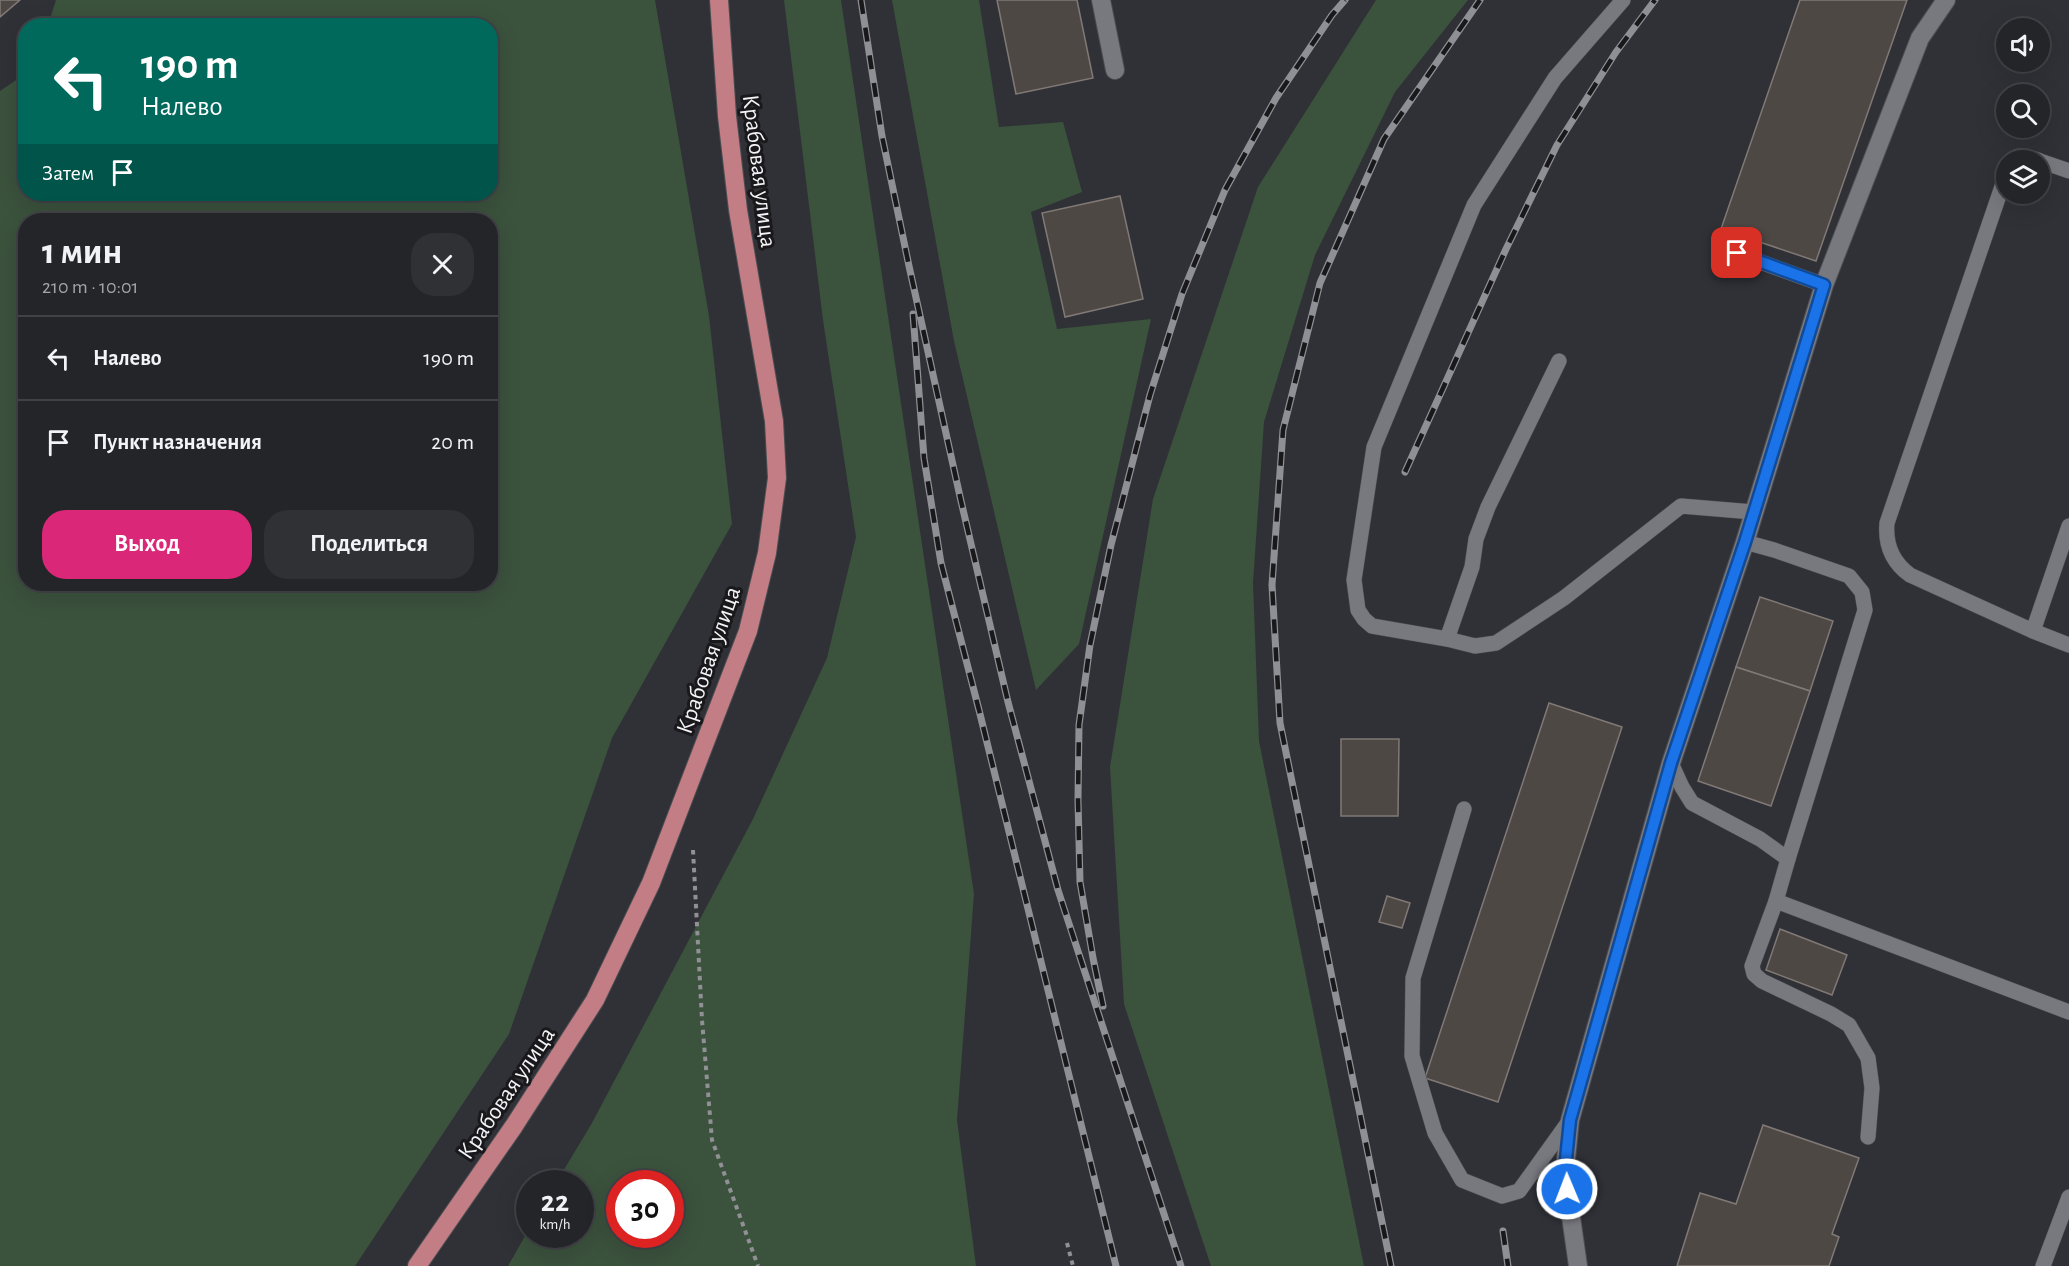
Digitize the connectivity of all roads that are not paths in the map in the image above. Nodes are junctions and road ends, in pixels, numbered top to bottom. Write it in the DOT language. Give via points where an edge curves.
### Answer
graph roads {
  1 [pos="718,0"];
  2 [pos="1101,0"];
  3 [pos="1623,0"];
  4 [pos="1946,0"];
  5 [pos="1115,70"];
  6 [pos="2050,165"];
  7 [pos="2069,171"];
  8 [pos="1996,204"];
  9 [pos="1719,247"];
  10 [pos="1824,285"];
  11 [pos="1559,361"];
  12 [pos="1753,512"];
  13 [pos="2069,526"];
  14 [pos="1745,542"];
  15 [pos="2032,631"];
  16 [pos="1447,639"];
  17 [pos="2069,645"];
  18 [pos="1671,763"];
  19 [pos="1464,809"];
  20 [pos="1788,860"];
  21 [pos="1776,901"];
  22 [pos="2069,1012"];
  23 [pos="1570,1120"];
  24 [pos="1868,1137"];
  25 [pos="2069,1197"];
  26 [pos="417,1266"];
  27 [pos="1578,1266"];
  28 [pos="2043,1266"];
  1 -- 26 [label="main road, Крабовая улица" via="738,210 774,421 777,478 767,553 748,631 690,784 651,883 595,1000"];
  2 -- 5 [label="street"];
  3 -- 16 [label="lane" via="1555,78 1474,205 1374,447 1354,580 1358,610 1372,626"];
  4 -- 10 [label="street" via="1920,38"];
  6 -- 7 [label="lane"];
  8 -- 15 [label="lane" via="1887,523 1886,537 1899,568"];
  9 -- 10 [label="lane"];
  10 -- 12 [label="street"];
  11 -- 16 [label="lane" via="1488,507"];
  12 -- 14 [label="street"];
  12 -- 16 [label="lane" via="1681,506 1564,598 1496,644 1475,646"];
  13 -- 15 [label="lane"];
  14 -- 18 [label="street"];
  14 -- 20 [label="lane" via="1849,576 1862,592 1865,610"];
  15 -- 17 [label="lane"];
  18 -- 20 [label="lane" via="1692,803 1761,839"];
  18 -- 23 [label="street"];
  19 -- 23 [label="lane" via="1413,978 1412,1056 1435,1133 1462,1180 1502,1196 1519,1191"];
  20 -- 21 [label="lane"];
  21 -- 22 [label="lane"];
  21 -- 24 [label="lane" via="1752,966 1754,974 1849,1025 1868,1058 1872,1088"];
  23 -- 27 [label="street" via="1567,1189"];
  25 -- 28 [label="lane"];
}
